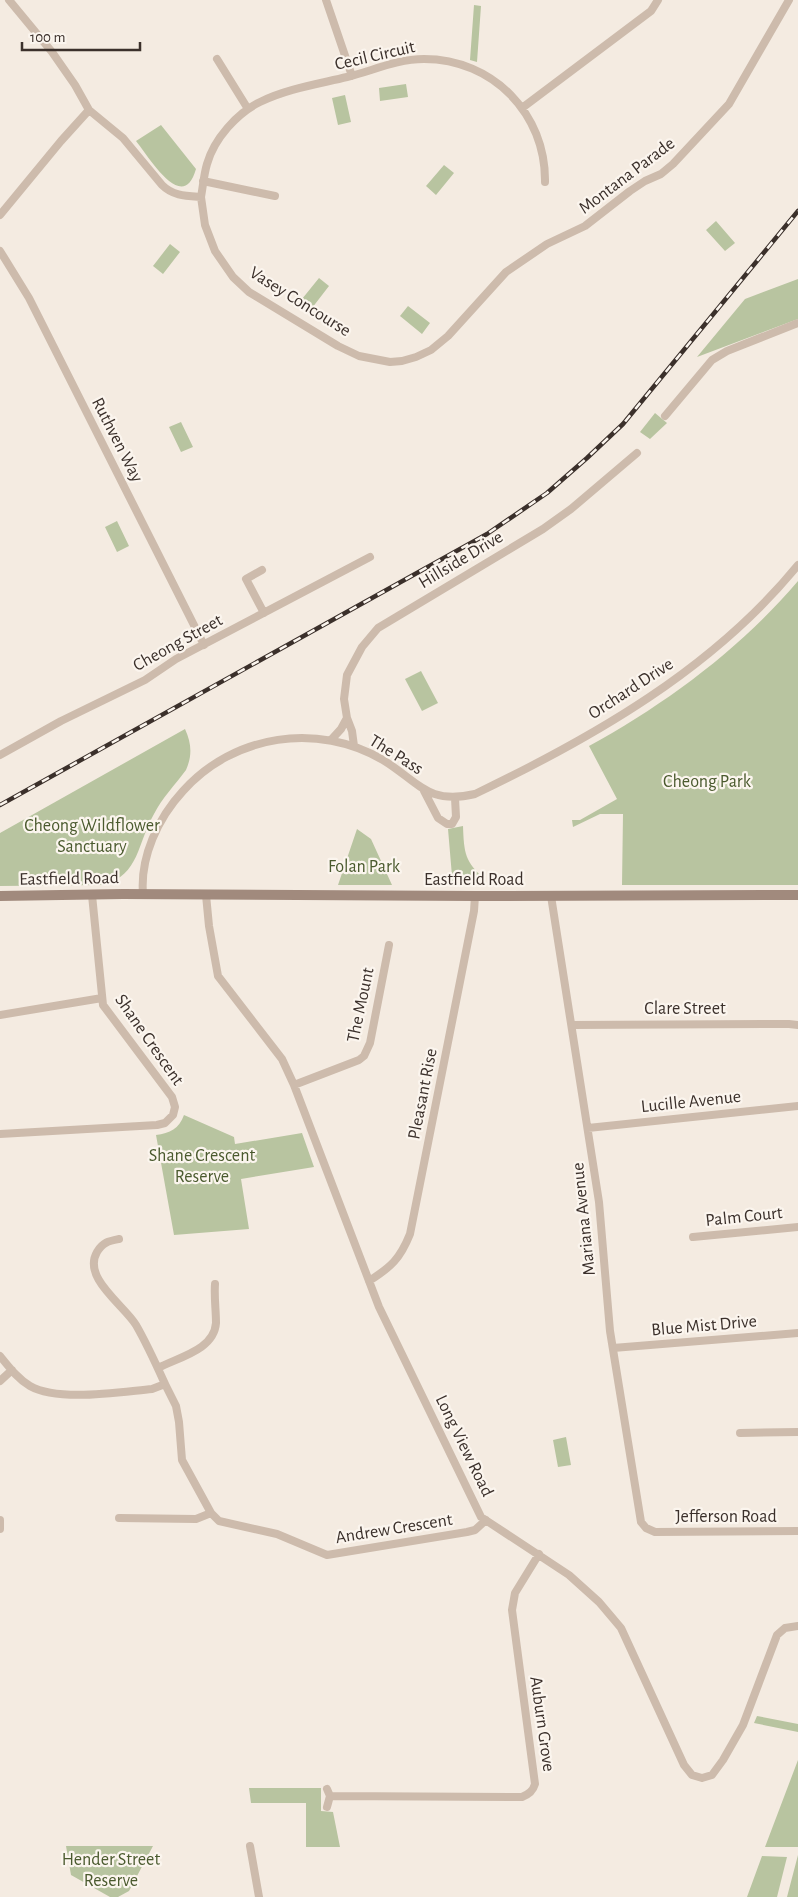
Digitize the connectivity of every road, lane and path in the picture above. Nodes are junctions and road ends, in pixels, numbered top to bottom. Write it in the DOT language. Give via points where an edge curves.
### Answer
graph roads {
  1 [pos="10,0"];
  2 [pos="326,0"];
  3 [pos="658,0"];
  4 [pos="789,0"];
  5 [pos="216,59"];
  6 [pos="352,76"];
  7 [pos="522,108"];
  8 [pos="248,109"];
  9 [pos="89,110"];
  10 [pos="203,181"];
  11 [pos="546,182"];
  12 [pos="276,196"];
  13 [pos="201,197"];
  14 [pos="0,215"];
  15 [pos="0,251"];
  16 [pos="506,272"];
  17 [pos="798,324"];
  18 [pos="665,416"];
  19 [pos="637,452"];
  20 [pos="370,556"];
  21 [pos="798,565"];
  22 [pos="262,570"];
  23 [pos="264,613"];
  24 [pos="204,645"];
  25 [pos="347,718"];
  26 [pos="331,740"];
  27 [pos="354,746"];
  28 [pos="0,755"];
  29 [pos="424,791"];
  30 [pos="455,798"];
  31 [pos="92,894"];
  32 [pos="143,894"];
  33 [pos="206,895"];
  34 [pos="798,895"];
  35 [pos="0,896"];
  36 [pos="475,896"];
  37 [pos="551,896"];
  38 [pos="389,945"];
  39 [pos="102,998"];
  40 [pos="0,1015"];
  41 [pos="572,1025"];
  42 [pos="798,1025"];
  43 [pos="294,1085"];
  44 [pos="798,1106"];
  45 [pos="588,1128"];
  46 [pos="0,1134"];
  47 [pos="798,1226"];
  48 [pos="693,1238"];
  49 [pos="119,1239"];
  50 [pos="368,1281"];
  51 [pos="215,1284"];
  52 [pos="798,1333"];
  53 [pos="613,1348"];
  54 [pos="0,1356"];
  55 [pos="158,1368"];
  56 [pos="12,1370"];
  57 [pos="0,1381"];
  58 [pos="166,1384"];
  59 [pos="798,1432"];
  60 [pos="740,1433"];
  61 [pos="211,1513"];
  62 [pos="119,1518"];
  63 [pos="0,1520"];
  64 [pos="486,1520"];
  65 [pos="0,1529"];
  66 [pos="798,1531"];
  67 [pos="654,1532"];
  68 [pos="540,1554"];
  69 [pos="798,1626"];
  70 [pos="327,1807"];
  71 [pos="250,1846"];
  72 [pos="259,1897"];
  1 -- 9 [label="street" via="52,52"];
  2 -- 6 [label="street"];
  3 -- 7 [label="street" via="651,10"];
  4 -- 16 [label="street, Montana Parade" via="729,104 673,164 630,191 585,226 547,244"];
  5 -- 8 [label="street"];
  6 -- 7 [label="street, Cecil Circuit" via="410,60 452,62 494,81"];
  6 -- 8 [label="street, Cecil Circuit" via="268,98"];
  7 -- 11 [label="street, Cecil Circuit" via="539,138"];
  8 -- 10 [label="street, Cecil Circuit" via="219,139 207,163"];
  9 -- 13 [label="street" via="124,138 168,191"];
  9 -- 14 [label="street"];
  10 -- 12 [label="street"];
  10 -- 13 [label="street, Cecil Circuit"];
  13 -- 16 [label="street, Vasey Concourse" via="209,238 233,278 249,292 338,346 375,360 402,361 431,350 448,336"];
  15 -- 24 [label="street, Ruthven Way" via="29,298"];
  17 -- 18 [label="street" via="712,360"];
  19 -- 25 [label="street, Hillside Drive" via="543,529 378,628 362,647 347,675 344,693"];
  20 -- 23 [label="street, Cheong Street"];
  21 -- 30 [label="street, Orchard Drive" via="720,645 642,703 496,784 475,794"];
  22 -- 23 [label="street" via="246,579"];
  23 -- 24 [label="street, Cheong Street"];
  24 -- 28 [label="street, Cheong Street" via="145,680"];
  25 -- 26 [label="street"];
  25 -- 27 [label="street, Hillside Drive"];
  26 -- 27 [label="street, The Pass"];
  26 -- 32 [label="street, The Pass" via="293,737 252,745 225,757 199,775 178,796 155,834 144,870"];
  27 -- 29 [label="street, The Pass" via="385,761"];
  29 -- 30 [label="street, The Pass"];
  29 -- 30 [label="street, The Pass" via="438,818 447,824 455,820"];
  31 -- 32 [label="main road, Eastfield Road"];
  31 -- 35 [label="main road, Eastfield Road"];
  31 -- 39 [label="street, Shane Crescent"];
  32 -- 33 [label="main road, Eastfield Road"];
  33 -- 36 [label="main road, Eastfield Road"];
  33 -- 43 [label="street, Long View Road" via="218,976 282,1059"];
  34 -- 37 [label="main road, Eastfield Road"];
  36 -- 37 [label="main road, Eastfield Road"];
  36 -- 50 [label="street, Pleasant Rise" via="410,1234 398,1258 388,1269"];
  37 -- 41 [label="street, Mariana Avenue"];
  38 -- 43 [label="street, The Mount" via="370,1043 364,1056"];
  39 -- 40 [label="street"];
  39 -- 46 [label="street, Shane Crescent" via="172,1097 173,1115 157,1125"];
  41 -- 42 [label="street, Clare Street"];
  41 -- 45 [label="street, Mariana Avenue"];
  43 -- 50 [label="street, Long View Road"];
  44 -- 45 [label="street, Lucille Avenue"];
  45 -- 53 [label="street, Mariana Avenue" via="599,1202"];
  47 -- 48 [label="street, Palm Court"];
  49 -- 55 [label="street" via="107,1241 95,1254 96,1277 136,1325"];
  50 -- 64 [label="street, Long View Road" via="481,1516"];
  51 -- 55 [label="street" via="216,1325 209,1341"];
  52 -- 53 [label="street, Blue Mist Drive"];
  53 -- 67 [label="street, Mariana Avenue" via="640,1518 646,1528"];
  54 -- 56 [label="street"];
  55 -- 58 [label="street"];
  56 -- 57 [label="street"];
  56 -- 58 [label="street" via="29,1385 57,1394 152,1390"];
  58 -- 61 [label="street" via="178,1414 182,1460"];
  59 -- 60 [label="street"];
  61 -- 62 [label="street" via="196,1519"];
  61 -- 64 [label="street, Andrew Crescent" via="219,1521 277,1534 327,1555 467,1532 475,1530"];
  63 -- 65 [label="street"];
  64 -- 68 [label="street, Long View Road"];
  66 -- 67 [label="street, Jefferson Road"];
  68 -- 69 [label="street, Long View Road" via="569,1575 620,1628 684,1765 697,1777 716,1772 743,1725 776,1636 784,1628"];
  68 -- 70 [label="street, Auburn Grove" via="515,1593 512,1610 535,1784 533,1790 522,1797 329,1793"];
  71 -- 72 [label="street"];
}
